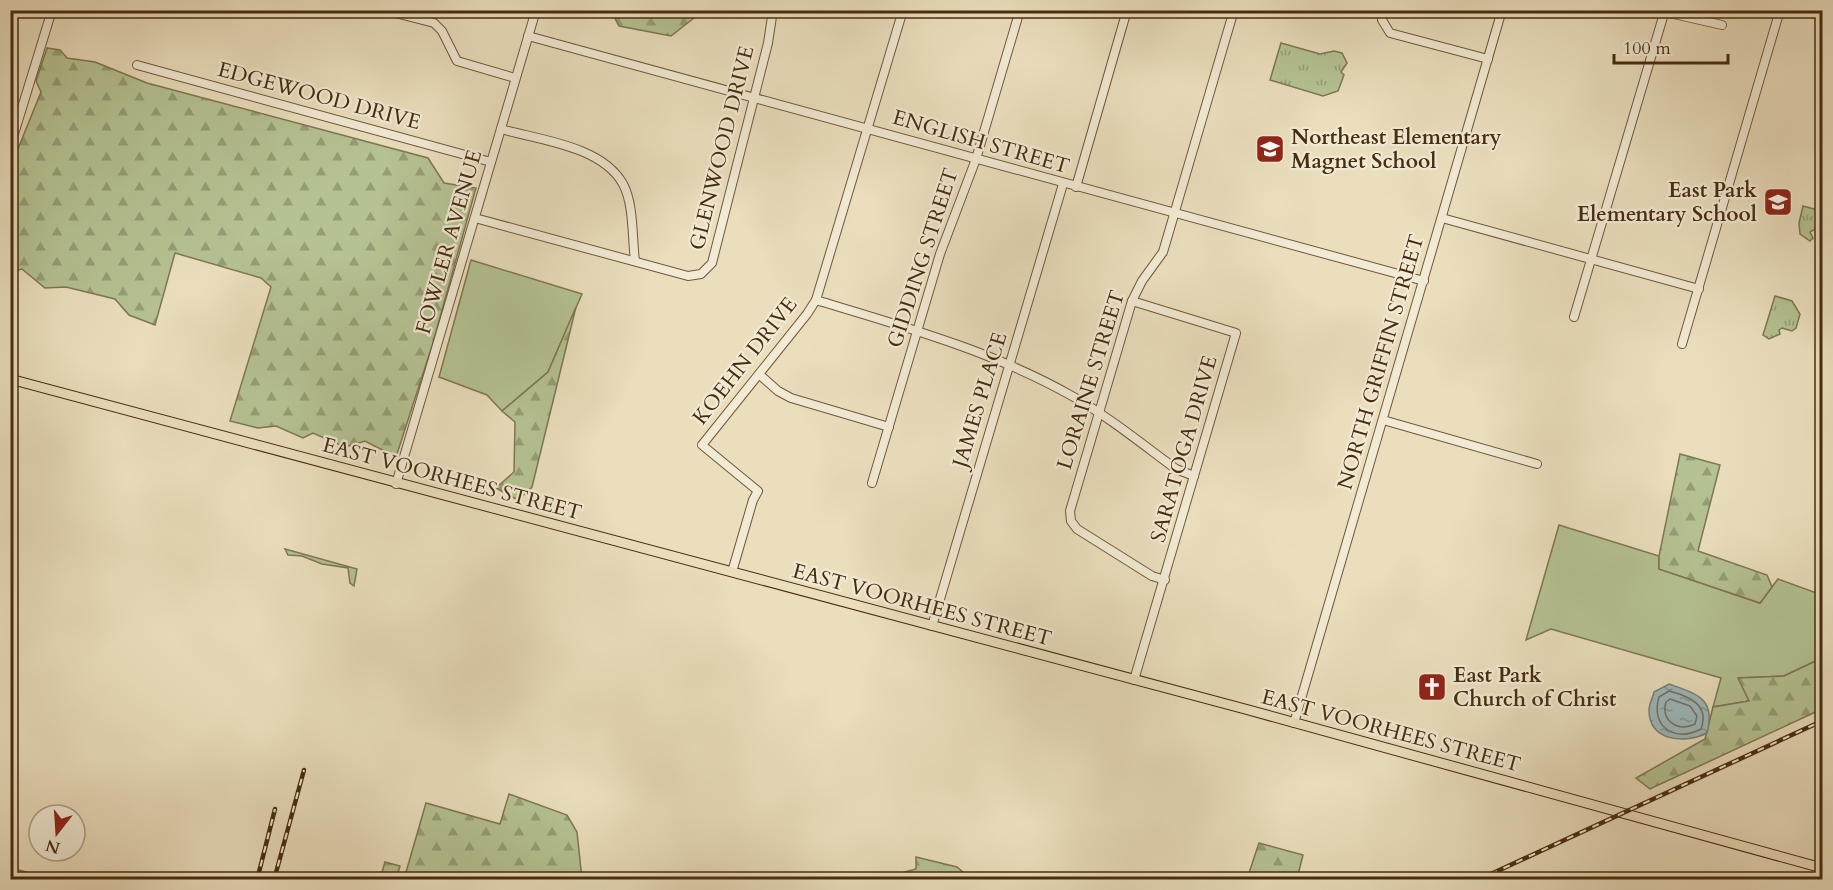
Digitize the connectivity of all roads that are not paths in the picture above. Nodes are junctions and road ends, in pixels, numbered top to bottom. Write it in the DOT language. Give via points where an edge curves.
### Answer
graph roads {
  1 [pos="52,10"];
  2 [pos="384,10"];
  3 [pos="536,10"];
  4 [pos="773,10"];
  5 [pos="903,10"];
  6 [pos="1020,10"];
  7 [pos="1126,10"];
  8 [pos="1234,10"];
  9 [pos="1385,10"];
  10 [pos="1503,10"];
  11 [pos="1780,10"];
  12 [pos="1665,11"];
  13 [pos="1722,26"];
  14 [pos="528,36"];
  15 [pos="1488,59"];
  16 [pos="137,65"];
  17 [pos="515,78"];
  18 [pos="754,98"];
  19 [pos="501,129"];
  20 [pos="866,129"];
  21 [pos="10,147"];
  22 [pos="976,159"];
  23 [pos="491,162"];
  24 [pos="1063,183"];
  25 [pos="1076,187"];
  26 [pos="1174,213"];
  27 [pos="475,218"];
  28 [pos="1442,218"];
  29 [pos="1593,259"];
  30 [pos="634,261"];
  31 [pos="1424,281"];
  32 [pos="1699,289"];
  33 [pos="816,300"];
  34 [pos="1132,301"];
  35 [pos="1574,317"];
  36 [pos="918,331"];
  37 [pos="1682,344"];
  38 [pos="1009,366"];
  39 [pos="760,375"];
  40 [pos="10,379"];
  41 [pos="1099,413"];
  42 [pos="1383,420"];
  43 [pos="889,427"];
  44 [pos="1538,464"];
  45 [pos="1194,476"];
  46 [pos="396,483"];
  47 [pos="872,483"];
  48 [pos="732,572"];
  49 [pos="1165,580"];
  50 [pos="932,626"];
  51 [pos="1134,680"];
  52 [pos="1293,723"];
  53 [pos="1822,868"];
  1 -- 21 [label="street"];
  2 -- 17 [label="street" via="434,23 457,61"];
  3 -- 14 [label="street, FOWLER AVENUE"];
  4 -- 18 [label="street, GLENWOOD DRIVE"];
  5 -- 20 [label="street, KOEHN DRIVE"];
  6 -- 22 [label="street, GIDDING STREET"];
  7 -- 25 [label="street"];
  8 -- 26 [label="street, LORAINE STREET"];
  9 -- 15 [label="street" via="1382,20 1390,33"];
  10 -- 15 [label="street, NORTH GRIFFIN STREET"];
  11 -- 32 [label="street"];
  12 -- 13 [label="street"];
  12 -- 29 [label="street"];
  14 -- 17 [label="street, FOWLER AVENUE"];
  14 -- 18 [label="street, ENGLISH STREET"];
  15 -- 28 [label="street, NORTH GRIFFIN STREET"];
  16 -- 23 [label="street, EDGEWOOD DRIVE"];
  17 -- 19 [label="street, FOWLER AVENUE"];
  18 -- 20 [label="street, ENGLISH STREET"];
  18 -- 30 [label="street, GLENWOOD DRIVE" via="712,263 701,274 688,276"];
  19 -- 23 [label="street, FOWLER AVENUE"];
  19 -- 30 [label="street" via="589,153 609,165 624,185"];
  20 -- 22 [label="street, ENGLISH STREET"];
  20 -- 33 [label="street, KOEHN DRIVE"];
  22 -- 24 [label="street, ENGLISH STREET"];
  22 -- 36 [label="street, GIDDING STREET" via="940,254"];
  23 -- 27 [label="street, FOWLER AVENUE"];
  24 -- 25 [label="street, ENGLISH STREET"];
  24 -- 38 [label="street, JAMES PLACE"];
  25 -- 26 [label="street, ENGLISH STREET"];
  26 -- 31 [label="street, ENGLISH STREET"];
  26 -- 34 [label="street, LORAINE STREET" via="1162,252"];
  27 -- 30 [label="street, GLENWOOD DRIVE"];
  27 -- 46 [label="street, FOWLER AVENUE"];
  28 -- 29 [label="street"];
  28 -- 31 [label="street, NORTH GRIFFIN STREET"];
  29 -- 32 [label="street"];
  29 -- 35 [label="street"];
  31 -- 42 [label="street, NORTH GRIFFIN STREET"];
  32 -- 37 [label="street"];
  33 -- 36 [label="street"];
  33 -- 39 [label="street, KOEHN DRIVE"];
  34 -- 41 [label="street, LORAINE STREET"];
  34 -- 45 [label="street, SARATOGA DRIVE" via="1236,333"];
  36 -- 38 [label="street"];
  36 -- 43 [label="street, GIDDING STREET"];
  38 -- 41 [label="street"];
  38 -- 50 [label="street, JAMES PLACE"];
  39 -- 43 [label="street" via="791,398"];
  39 -- 48 [label="street, KOEHN DRIVE" via="702,445 758,490"];
  40 -- 46 [label="main road, EAST VOORHEES STREET"];
  41 -- 45 [label="street" via="1176,469"];
  41 -- 49 [label="street, LORAINE STREET" via="1070,511 1071,521 1077,529 1152,576"];
  42 -- 44 [label="street"];
  42 -- 52 [label="street, NORTH GRIFFIN STREET"];
  43 -- 47 [label="street, GIDDING STREET"];
  45 -- 49 [label="street, SARATOGA DRIVE"];
  46 -- 48 [label="main road, EAST VOORHEES STREET"];
  48 -- 50 [label="main road, EAST VOORHEES STREET"];
  49 -- 51 [label="street, SARATOGA DRIVE"];
  50 -- 51 [label="main road, EAST VOORHEES STREET"];
  51 -- 52 [label="main road, EAST VOORHEES STREET"];
  52 -- 53 [label="main road, EAST VOORHEES STREET"];
}
